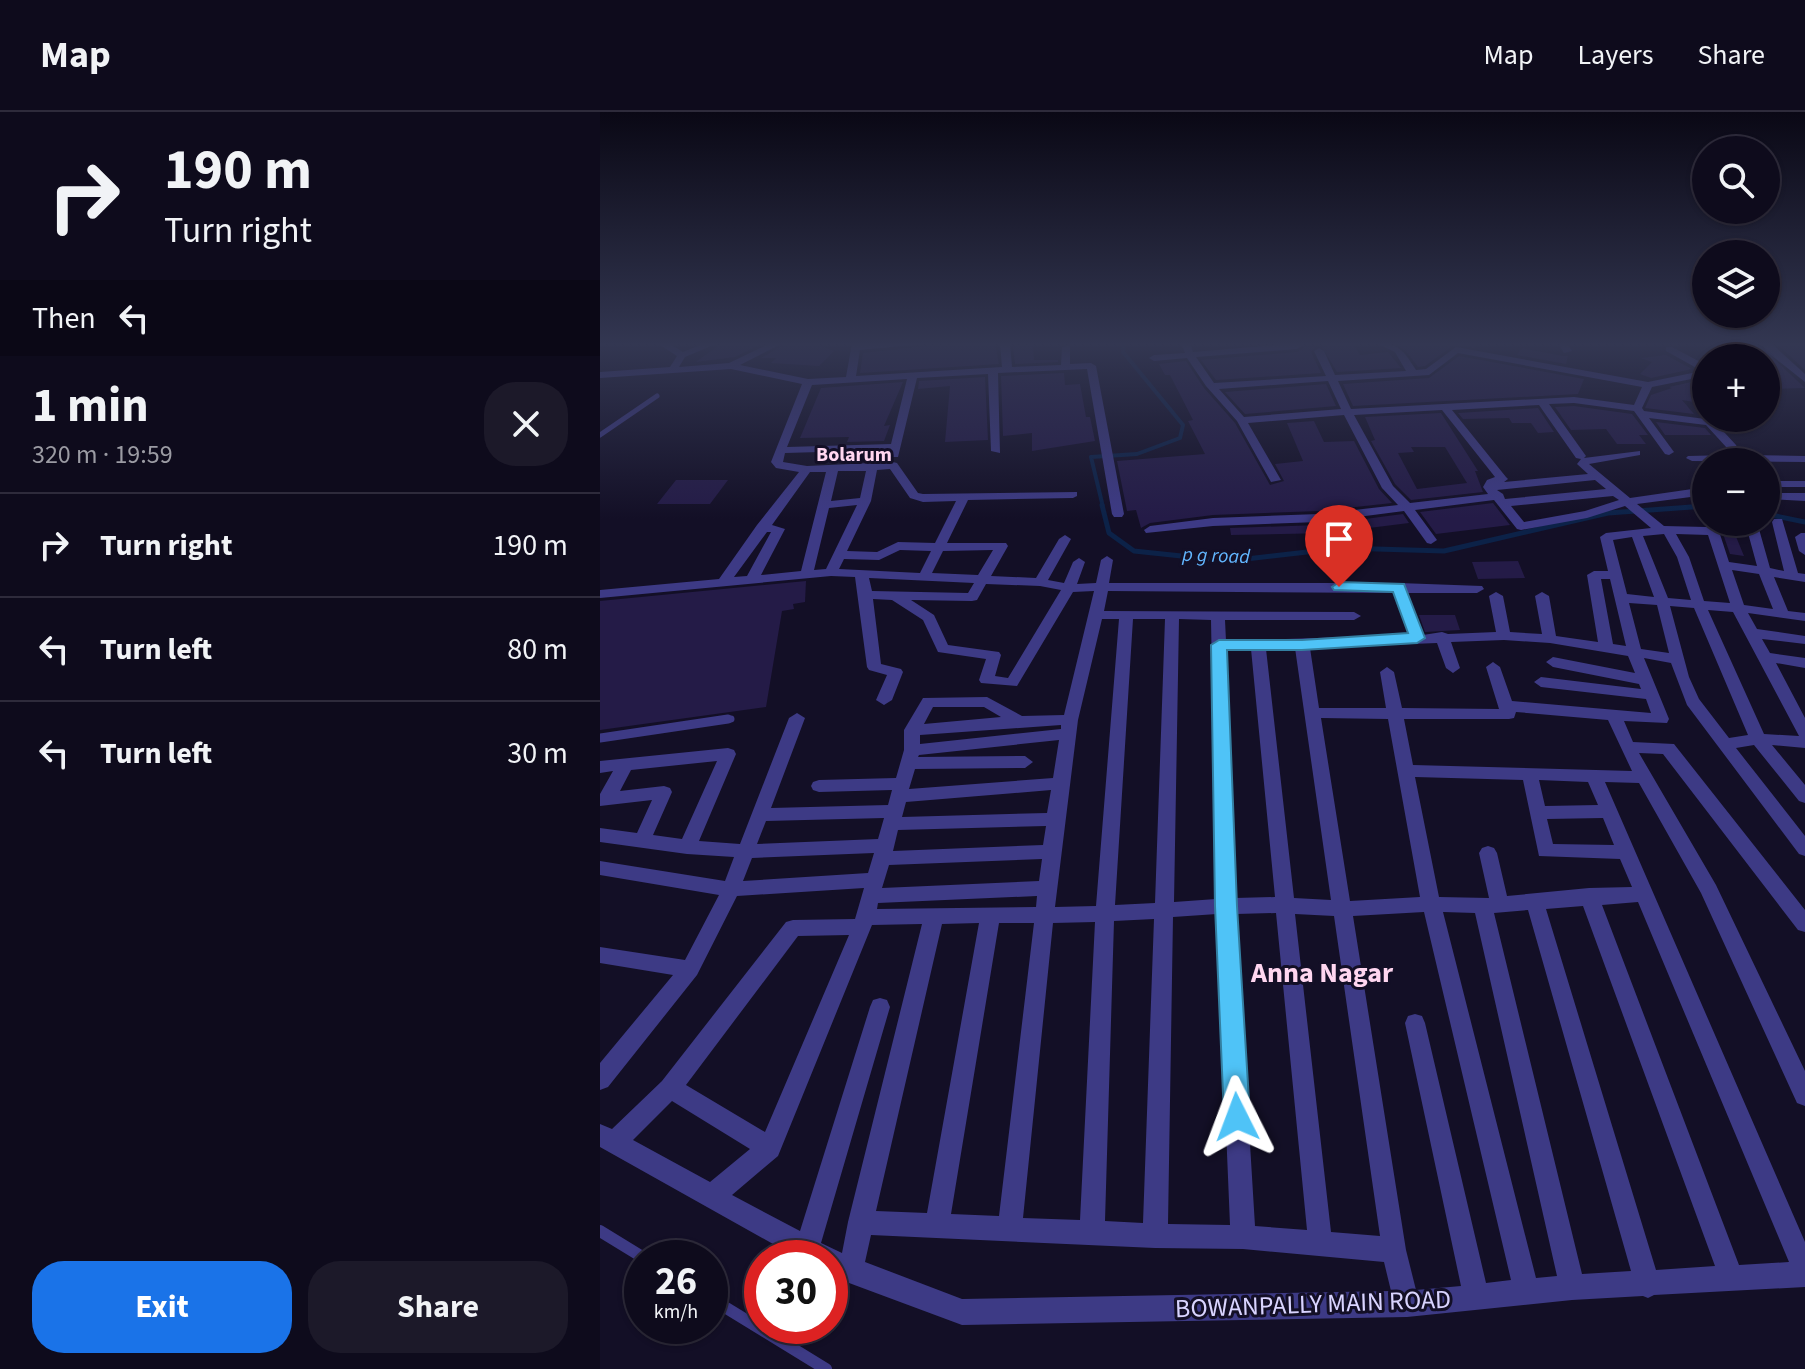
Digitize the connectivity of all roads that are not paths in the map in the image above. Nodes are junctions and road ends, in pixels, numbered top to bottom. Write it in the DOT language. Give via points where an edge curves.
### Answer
graph roads {
  1 [pos="1541,401"];
  2 [pos="649,402"];
  3 [pos="800,402"];
  4 [pos="907,402"];
  5 [pos="994,402"];
  6 [pos="1098,402"];
  7 [pos="1225,402"];
  8 [pos="1343,402"];
  9 [pos="1477,402"];
  10 [pos="1584,402"];
  11 [pos="1643,402"];
  12 [pos="1444,406"];
  13 [pos="1640,411"];
  14 [pos="1347,412"];
  15 [pos="1241,420"];
  16 [pos="600,435"];
  17 [pos="896,447"];
  18 [pos="1730,448"];
  19 [pos="780,450"];
  20 [pos="1805,450"];
  21 [pos="996,451"];
  22 [pos="1780,451"];
  23 [pos="1669,452"];
  24 [pos="1636,453"];
  25 [pos="1580,456"];
  26 [pos="1780,457"];
  27 [pos="1805,459"];
  28 [pos="893,465"];
  29 [pos="833,467"];
  30 [pos="872,467"];
  31 [pos="807,469"];
  32 [pos="1599,476"];
  33 [pos="1275,480"];
  34 [pos="1780,484"];
  35 [pos="1805,484"];
  36 [pos="1616,492"];
  37 [pos="1692,493"];
  38 [pos="1073,494"];
  39 [pos="1497,495"];
  40 [pos="964,497"];
  41 [pos="1780,497"];
  42 [pos="1805,497"];
  43 [pos="865,501"];
  44 [pos="1627,502"];
  45 [pos="824,505"];
  46 [pos="1407,507"];
  47 [pos="1118,514"];
  48 [pos="1780,527"];
  49 [pos="761,528"];
  50 [pos="1692,528"];
  51 [pos="1150,530"];
  52 [pos="1665,530"];
  53 [pos="1636,533"];
  54 [pos="1715,536"];
  55 [pos="1755,536"];
  56 [pos="1805,537"];
  57 [pos="1065,539"];
  58 [pos="1431,540"];
  59 [pos="939,547"];
  60 [pos="1805,551"];
  61 [pos="839,555"];
  62 [pos="1107,560"];
  63 [pos="1079,562"];
  64 [pos="1726,565"];
  65 [pos="807,572"];
  66 [pos="831,572"];
  67 [pos="1765,572"];
  68 [pos="861,573"];
  69 [pos="1616,575"];
  70 [pos="924,577"];
  71 [pos="1799,577"];
  72 [pos="752,579"];
  73 [pos="980,579"];
  74 [pos="1040,582"];
  75 [pos="723,583"];
  76 [pos="1102,587"];
  77 [pos="1399,587"];
  78 [pos="1069,588"];
  79 [pos="1477,589"];
  80 [pos="600,594"];
  81 [pos="866,595"];
  82 [pos="896,596"];
  83 [pos="1496,596"];
  84 [pos="1542,596"];
  85 [pos="1621,598"];
  86 [pos="1662,600"];
  87 [pos="1699,605"];
  88 [pos="1738,608"];
  89 [pos="1096,615"];
  90 [pos="1126,615"];
  91 [pos="1172,615"];
  92 [pos="1783,615"];
  93 [pos="1218,616"];
  94 [pos="1354,616"];
  95 [pos="1805,617"];
  96 [pos="1751,633"];
  97 [pos="1442,636"];
  98 [pos="1504,636"];
  99 [pos="1417,638"];
  100 [pos="1550,639"];
  101 [pos="1805,640"];
  102 [pos="1219,645"];
  103 [pos="1258,645"];
  104 [pos="1302,645"];
  105 [pos="1606,648"];
  106 [pos="1635,654"];
  107 [pos="1765,657"];
  108 [pos="1677,659"];
  109 [pos="1553,662"];
  110 [pos="1805,663"];
  111 [pos="1493,667"];
  112 [pos="1453,668"];
  113 [pos="1387,672"];
  114 [pos="1645,680"];
  115 [pos="1541,682"];
  116 [pos="1651,695"];
  117 [pos="884,700"];
  118 [pos="1507,706"];
  119 [pos="1313,713"];
  120 [pos="1395,713"];
  121 [pos="1614,715"];
  122 [pos="797,718"];
  123 [pos="731,719"];
  124 [pos="1661,719"];
  125 [pos="1019,721"];
  126 [pos="1069,727"];
  127 [pos="912,730"];
  128 [pos="1805,733"];
  129 [pos="600,738"];
  130 [pos="1758,739"];
  131 [pos="1805,742"];
  132 [pos="1723,744"];
  133 [pos="1627,747"];
  134 [pos="1668,748"];
  135 [pos="910,757"];
  136 [pos="1025,762"];
  137 [pos="626,763"];
  138 [pos="600,767"];
  139 [pos="1408,771"];
  140 [pos="1530,775"];
  141 [pos="1594,776"];
  142 [pos="1645,777"];
  143 [pos="1062,783"];
  144 [pos="819,786"];
  145 [pos="898,797"];
  146 [pos="1805,797"];
  147 [pos="604,799"];
  148 [pos="1611,811"];
  149 [pos="1539,813"];
  150 [pos="761,815"];
  151 [pos="1055,819"];
  152 [pos="600,835"];
  153 [pos="642,841"];
  154 [pos="885,846"];
  155 [pos="687,847"];
  156 [pos="1805,849"];
  157 [pos="746,851"];
  158 [pos="1053,852"];
  159 [pos="1628,852"];
  160 [pos="1488,853"];
  161 [pos="600,868"];
  162 [pos="872,888"];
  163 [pos="1049,888"];
  164 [pos="731,889"];
  165 [pos="1645,894"];
  166 [pos="1589,896"];
  167 [pos="1535,903"];
  168 [pos="1431,904"];
  169 [pos="1283,905"];
  170 [pos="1226,906"];
  171 [pos="1492,906"];
  172 [pos="1164,908"];
  173 [pos="1343,909"];
  174 [pos="1105,914"];
  175 [pos="1046,915"];
  176 [pos="934,916"];
  177 [pos="990,917"];
  178 [pos="1805,924"];
  179 [pos="862,927"];
  180 [pos="600,955"];
  181 [pos="690,969"];
  182 [pos="880,1007"];
  183 [pos="1415,1023"];
  184 [pos="600,1080"];
  185 [pos="670,1088"];
  186 [pos="1805,1095"];
  187 [pos="607,1139"];
  188 [pos="770,1148"];
  189 [pos="712,1196"];
  190 [pos="860,1222"];
  191 [pos="937,1225"];
  192 [pos="1010,1229"];
  193 [pos="600,1231"];
  194 [pos="1092,1232"];
  195 [pos="1155,1236"];
  196 [pos="1243,1237"];
  197 [pos="790,1240"];
  198 [pos="819,1240"];
  199 [pos="1320,1241"];
  200 [pos="624,1246"];
  201 [pos="848,1248"];
  202 [pos="1394,1250"];
  203 [pos="848,1269"];
  204 [pos="1805,1273"];
  205 [pos="1732,1279"];
  206 [pos="1648,1285"];
  207 [pos="1572,1287"];
  208 [pos="1527,1292"];
  209 [pos="1477,1298"];
  210 [pos="1407,1304"];
  211 [pos="728,1309"];
  212 [pos="826,1369"];
  1 -- 25 [label="street"];
  2 -- 16 [label="lane"];
  3 -- 19 [label="street"];
  4 -- 17 [label="street"];
  5 -- 21 [label="street"];
  6 -- 47 [label="street"];
  7 -- 15 [label="street"];
  8 -- 14 [label="street"];
  9 -- 12 [label="street"];
  10 -- 13 [label="street"];
  11 -- 13 [label="street"];
  12 -- 14 [label="street"];
  12 -- 39 [label="street" via="1502,479 1491,482"];
  13 -- 18 [label="street" via="1705,420"];
  13 -- 23 [label="street"];
  14 -- 15 [label="street"];
  14 -- 46 [label="street" via="1388,488"];
  15 -- 33 [label="street"];
  17 -- 19 [label="street"];
  17 -- 28 [label="street"];
  19 -- 31 [label="street" via="780,466"];
  20 -- 22 [label="street"];
  24 -- 32 [label="street" via="1585,461"];
  26 -- 27 [label="street"];
  28 -- 30 [label="street"];
  28 -- 40 [label="street" via="914,496"];
  29 -- 30 [label="street"];
  29 -- 31 [label="street"];
  29 -- 45 [label="street"];
  30 -- 43 [label="street"];
  31 -- 49 [label="street"];
  32 -- 36 [label="street"];
  32 -- 39 [label="street"];
  34 -- 35 [label="street"];
  36 -- 39 [label="street"];
  36 -- 44 [label="street"];
  37 -- 44 [label="street"];
  38 -- 40 [label="street"];
  39 -- 44 [label="street" via="1521,526"];
  39 -- 46 [label="street"];
  40 -- 59 [label="street"];
  41 -- 42 [label="street"];
  43 -- 45 [label="street"];
  43 -- 61 [label="street"];
  44 -- 52 [label="street"];
  45 -- 65 [label="street"];
  46 -- 51 [label="street"];
  46 -- 58 [label="street"];
  48 -- 71 [label="street"];
  49 -- 72 [label="street" via="779,529"];
  49 -- 75 [label="street"];
  50 -- 52 [label="street"];
  52 -- 53 [label="street"];
  52 -- 87 [label="street" via="1683,557"];
  53 -- 69 [label="street" via="1606,537"];
  53 -- 86 [label="street"];
  54 -- 64 [label="street"];
  55 -- 67 [label="street"];
  56 -- 60 [label="street"];
  57 -- 74 [label="street"];
  59 -- 61 [label="street" via="898,546 879,556"];
  59 -- 70 [label="street"];
  59 -- 73 [label="street" via="1002,546"];
  61 -- 66 [label="street"];
  62 -- 76 [label="street"];
  63 -- 78 [label="street"];
  64 -- 67 [label="street"];
  64 -- 88 [label="street"];
  65 -- 66 [label="street"];
  65 -- 72 [label="street"];
  66 -- 68 [label="street"];
  67 -- 71 [label="street"];
  67 -- 92 [label="street"];
  68 -- 70 [label="street"];
  68 -- 81 [label="street"];
  69 -- 85 [label="street"];
  69 -- 105 [label="street" via="1594,575"];
  70 -- 73 [label="street"];
  72 -- 75 [label="street"];
  73 -- 74 [label="street"];
  73 -- 82 [label="street" via="972,597"];
  74 -- 78 [label="street"];
  75 -- 80 [label="street"];
  76 -- 77 [label="street"];
  76 -- 78 [label="street"];
  76 -- 89 [label="street"];
  77 -- 79 [label="street"];
  77 -- 99 [label="street"];
  78 -- 82 [label="street" via="1012,683 986,680 994,655 943,649 929,618"];
  81 -- 82 [label="street"];
  81 -- 117 [label="street" via="874,667 896,672"];
  83 -- 98 [label="street"];
  84 -- 100 [label="street"];
  85 -- 86 [label="street"];
  85 -- 106 [label="street"];
  86 -- 87 [label="street"];
  86 -- 108 [label="street"];
  87 -- 88 [label="street"];
  87 -- 130 [label="street"];
  88 -- 92 [label="street"];
  88 -- 96 [label="street"];
  89 -- 90 [label="street"];
  89 -- 126 [label="street"];
  90 -- 91 [label="street"];
  90 -- 174 [label="street"];
  91 -- 93 [label="street"];
  91 -- 172 [label="street"];
  92 -- 95 [label="street"];
  93 -- 94 [label="street"];
  93 -- 102 [label="street"];
  96 -- 101 [label="street"];
  96 -- 107 [label="street"];
  97 -- 98 [label="street"];
  97 -- 99 [label="street"];
  97 -- 112 [label="street"];
  98 -- 100 [label="street"];
  99 -- 104 [label="street"];
  100 -- 105 [label="street"];
  102 -- 103 [label="street"];
  102 -- 170 [label="street"];
  103 -- 104 [label="street"];
  103 -- 169 [label="street"];
  104 -- 119 [label="street"];
  105 -- 106 [label="street"];
  106 -- 108 [label="street"];
  106 -- 114 [label="street"];
  107 -- 110 [label="street"];
  107 -- 128 [label="street"];
  108 -- 132 [label="street" via="1692,701"];
  109 -- 114 [label="street"];
  111 -- 118 [label="street"];
  113 -- 120 [label="street"];
  114 -- 116 [label="street"];
  115 -- 116 [label="street"];
  116 -- 124 [label="street"];
  118 -- 120 [label="street" via="1509,714"];
  118 -- 121 [label="street"];
  119 -- 120 [label="street"];
  119 -- 173 [label="street"];
  120 -- 139 [label="street"];
  121 -- 124 [label="street"];
  121 -- 133 [label="street"];
  122 -- 150 [label="street"];
  123 -- 129 [label="lane"];
  124 -- 134 [label="street"];
  125 -- 126 [label="street"];
  125 -- 127 [label="street"];
  125 -- 127 [label="street" via="987,702 928,702"];
  126 -- 135 [label="street"];
  126 -- 143 [label="street"];
  127 -- 135 [label="street"];
  130 -- 131 [label="street"];
  130 -- 132 [label="street"];
  130 -- 146 [label="street"];
  132 -- 156 [label="street"];
  133 -- 134 [label="street"];
  133 -- 142 [label="street"];
  134 -- 178 [label="street"];
  135 -- 136 [label="street"];
  135 -- 145 [label="street"];
  137 -- 138 [label="street"];
  137 -- 147 [label="street"];
  137 -- 155 [label="street" via="728,754"];
  139 -- 140 [label="street"];
  139 -- 168 [label="street"];
  140 -- 141 [label="street"];
  140 -- 149 [label="street"];
  141 -- 142 [label="street"];
  141 -- 148 [label="street"];
  142 -- 186 [label="street" via="1709,890"];
  143 -- 145 [label="street"];
  143 -- 151 [label="street"];
  144 -- 145 [label="street"];
  145 -- 150 [label="street"];
  145 -- 151 [label="street" via="892,824"];
  145 -- 154 [label="street"];
  147 -- 153 [label="street" via="664,792"];
  148 -- 149 [label="street"];
  148 -- 159 [label="street"];
  149 -- 159 [label="street" via="1545,851"];
  150 -- 157 [label="street"];
  151 -- 158 [label="street"];
  152 -- 153 [label="street"];
  153 -- 155 [label="street"];
  154 -- 157 [label="street"];
  154 -- 158 [label="street" via="882,858"];
  154 -- 162 [label="street"];
  155 -- 157 [label="street"];
  157 -- 164 [label="street"];
  158 -- 163 [label="street"];
  159 -- 165 [label="street"];
  160 -- 171 [label="street"];
  161 -- 164 [label="street"];
  162 -- 163 [label="street"];
  162 -- 164 [label="street"];
  162 -- 179 [label="street"];
  163 -- 175 [label="street"];
  164 -- 181 [label="street"];
  165 -- 166 [label="street"];
  165 -- 204 [label="street"];
  166 -- 167 [label="street"];
  166 -- 205 [label="street"];
  167 -- 171 [label="street"];
  167 -- 206 [label="street"];
  168 -- 171 [label="street"];
  168 -- 173 [label="street"];
  168 -- 208 [label="street"];
  169 -- 170 [label="street"];
  169 -- 173 [label="street"];
  169 -- 199 [label="street"];
  170 -- 172 [label="street"];
  170 -- 196 [label="street"];
  171 -- 207 [label="street"];
  172 -- 174 [label="street"];
  172 -- 195 [label="street"];
  173 -- 202 [label="street"];
  174 -- 175 [label="street"];
  174 -- 194 [label="street"];
  175 -- 177 [label="street"];
  175 -- 192 [label="street"];
  176 -- 177 [label="street"];
  176 -- 179 [label="street" via="866,917"];
  176 -- 190 [label="street"];
  177 -- 191 [label="street"];
  179 -- 185 [label="street" via="793,928"];
  179 -- 188 [label="street"];
  180 -- 181 [label="street"];
  181 -- 184 [label="street"];
  182 -- 198 [label="street"];
  183 -- 209 [label="street"];
  185 -- 187 [label="street"];
  185 -- 188 [label="street"];
  187 -- 189 [label="street"];
  188 -- 189 [label="street"];
  189 -- 197 [label="street"];
  190 -- 191 [label="street"];
  190 -- 201 [label="street"];
  191 -- 192 [label="street"];
  192 -- 194 [label="street"];
  193 -- 200 [label="lane"];
  194 -- 195 [label="street"];
  195 -- 196 [label="street"];
  196 -- 199 [label="street"];
  199 -- 202 [label="street"];
  202 -- 210 [label="street"];
  203 -- 210 [label="street, BOWANPALLY MAIN ROAD" via="962,1312"];
  204 -- 205 [label="street, BOWANPALLY MAIN ROAD"];
  205 -- 206 [label="street, BOWANPALLY MAIN ROAD"];
  206 -- 207 [label="street, BOWANPALLY MAIN ROAD"];
  207 -- 208 [label="street, BOWANPALLY MAIN ROAD"];
  208 -- 209 [label="street, BOWANPALLY MAIN ROAD"];
  209 -- 210 [label="street, BOWANPALLY MAIN ROAD"];
  211 -- 212 [label="lane"];
}
